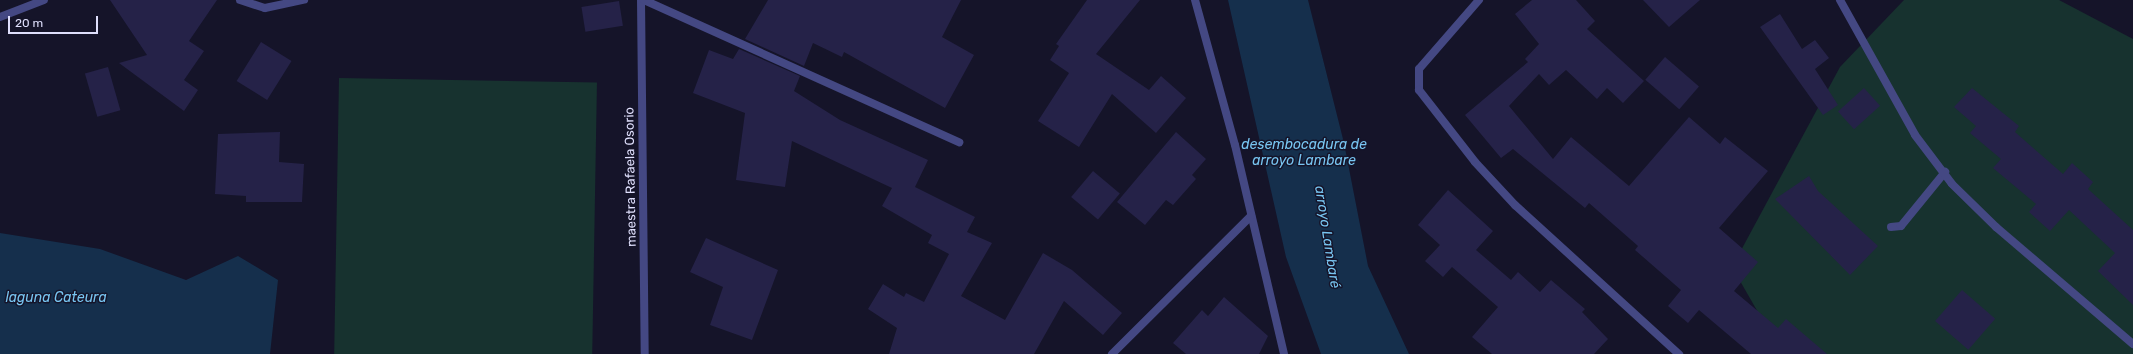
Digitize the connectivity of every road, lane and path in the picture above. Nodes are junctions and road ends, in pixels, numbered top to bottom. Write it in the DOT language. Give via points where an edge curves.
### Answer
graph roads {
  1 [pos="44,0"];
  2 [pos="240,0"];
  3 [pos="304,0"];
  4 [pos="641,0"];
  5 [pos="644,0"];
  6 [pos="1195,0"];
  7 [pos="1479,0"];
  8 [pos="1840,0"];
  9 [pos="0,18"];
  10 [pos="959,142"];
  11 [pos="1945,172"];
  12 [pos="1251,216"];
  13 [pos="1891,227"];
  14 [pos="2133,344"];
  15 [pos="645,354"];
  16 [pos="1112,354"];
  17 [pos="1284,354"];
  18 [pos="1679,354"];
  1 -- 9 [label="street"];
  2 -- 3 [label="street" via="265,8"];
  4 -- 15 [label="street, maestra Rafaela Osorio"];
  5 -- 10 [label="street"];
  6 -- 12 [label="street"];
  7 -- 18 [label="street" via="1419,69 1419,90 1475,162 1515,205"];
  8 -- 11 [label="street" via="1915,135"];
  11 -- 13 [label="street" via="1901,226"];
  11 -- 14 [label="street" via="1996,227"];
  12 -- 16 [label="street"];
  12 -- 17 [label="street"];
}
